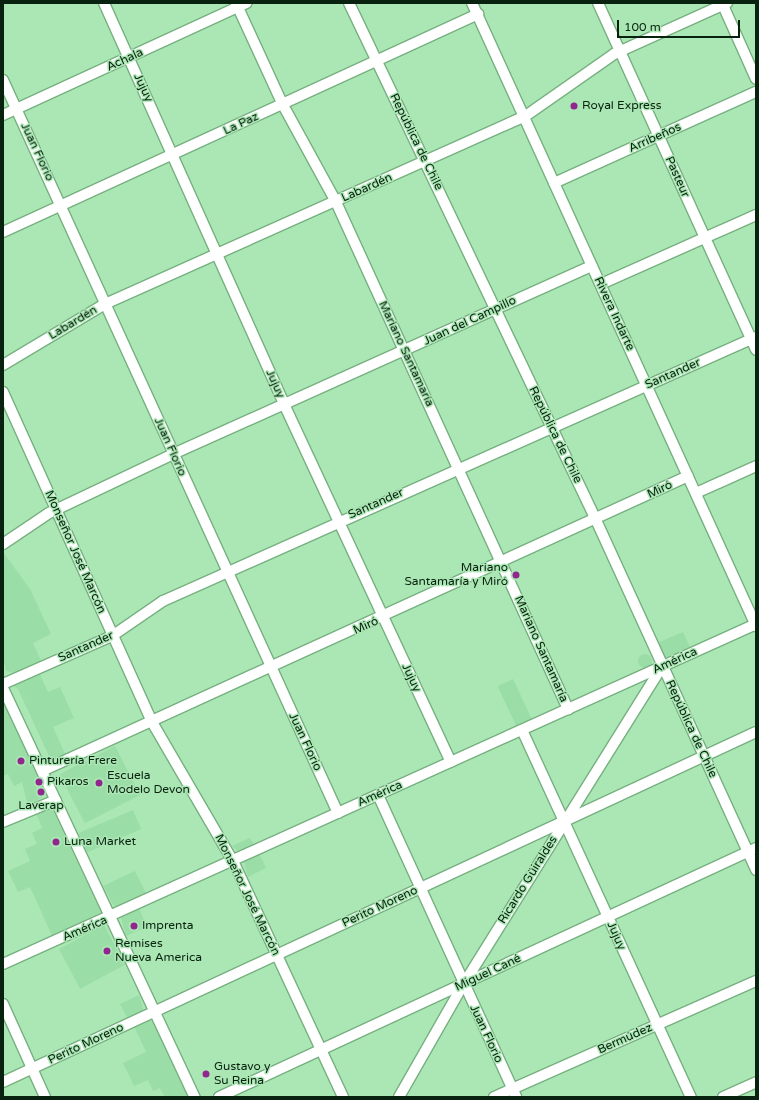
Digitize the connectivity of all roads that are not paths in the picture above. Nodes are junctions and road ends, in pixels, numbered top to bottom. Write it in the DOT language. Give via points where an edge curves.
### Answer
graph roads {
  1 [pos="104,3"];
  2 [pos="349,3"];
  3 [pos="472,3"];
  4 [pos="598,3"];
  5 [pos="240,4"];
  6 [pos="724,4"];
  7 [pos="478,14"];
  8 [pos="621,51"];
  9 [pos="129,58"];
  10 [pos="377,62"];
  11 [pos="756,79"];
  12 [pos="3,80"];
  13 [pos="756,92"];
  14 [pos="283,105"];
  15 [pos="16,109"];
  16 [pos="3,115"];
  17 [pos="524,117"];
  18 [pos="660,136"];
  19 [pos="174,155"];
  20 [pos="426,162"];
  21 [pos="554,183"];
  22 [pos="336,202"];
  23 [pos="62,205"];
  24 [pos="756,215"];
  25 [pos="3,232"];
  26 [pos="704,238"];
  27 [pos="218,253"];
  28 [pos="592,266"];
  29 [pos="601,284"];
  30 [pos="105,304"];
  31 [pos="496,308"];
  32 [pos="754,338"];
  33 [pos="405,350"];
  34 [pos="756,350"];
  35 [pos="3,365"];
  36 [pos="647,386"];
  37 [pos="3,392"];
  38 [pos="283,402"];
  39 [pos="550,427"];
  40 [pos="173,454"];
  41 [pos="756,466"];
  42 [pos="459,468"];
  43 [pos="688,476"];
  44 [pos="696,493"];
  45 [pos="56,509"];
  46 [pos="340,520"];
  47 [pos="596,520"];
  48 [pos="3,544"];
  49 [pos="503,563"];
  50 [pos="226,573"];
  51 [pos="383,618"];
  52 [pos="756,624"];
  53 [pos="112,636"];
  54 [pos="662,667"];
  55 [pos="271,669"];
  56 [pos="3,684"];
  57 [pos="3,688"];
  58 [pos="568,710"];
  59 [pos="152,722"];
  60 [pos="522,730"];
  61 [pos="756,732"];
  62 [pos="705,756"];
  63 [pos="451,762"];
  64 [pos="42,771"];
  65 [pos="378,795"];
  66 [pos="56,800"];
  67 [pos="338,814"];
  68 [pos="3,822"];
  69 [pos="564,822"];
  70 [pos="752,850"];
  71 [pos="233,861"];
  72 [pos="756,870"];
  73 [pos="419,889"];
  74 [pos="112,917"];
  75 [pos="607,917"];
  76 [pos="277,954"];
  77 [pos="3,964"];
  78 [pos="756,981"];
  79 [pos="462,985"];
  80 [pos="3,1004"];
  81 [pos="156,1012"];
  82 [pos="655,1025"];
  83 [pos="322,1050"];
  84 [pos="32,1069"];
  85 [pos="3,1082"];
  86 [pos="756,1082"];
  87 [pos="514,1093"];
  88 [pos="45,1097"];
  89 [pos="195,1097"];
  90 [pos="219,1097"];
  91 [pos="343,1097"];
  92 [pos="399,1097"];
  93 [pos="494,1097"];
  94 [pos="691,1097"];
  95 [pos="723,1097"];
  1 -- 9 [label="street, Jujuy"];
  2 -- 10 [label="street, República de Chile"];
  3 -- 7 [label="street, Rivera Indarte"];
  4 -- 8 [label="street, Pasteur"];
  5 -- 9 [label="street, Achala"];
  5 -- 14 [label="street, Mariano Santamaría"];
  6 -- 8 [label="street, Labardén"];
  6 -- 11 [label="street"];
  7 -- 10 [label="street, La Paz"];
  7 -- 17 [label="street, Rivera Indarte"];
  8 -- 17 [label="street, Labardén"];
  8 -- 18 [label="street, Pasteur"];
  9 -- 15 [label="street, Achala"];
  9 -- 19 [label="street, Jujuy"];
  10 -- 14 [label="street, La Paz"];
  10 -- 20 [label="street, República de Chile"];
  12 -- 15 [label="street, Juan Florio"];
  13 -- 18 [label="street, Arribeños"];
  14 -- 19 [label="street, La Paz"];
  14 -- 22 [label="street, Mariano Santamaría"];
  15 -- 16 [label="street, Achala"];
  15 -- 23 [label="street, Juan Florio"];
  17 -- 20 [label="street, Labardén"];
  17 -- 21 [label="street, Rivera Indarte"];
  18 -- 21 [label="street, Arribeños"];
  18 -- 26 [label="street, Pasteur"];
  19 -- 23 [label="street, La Paz"];
  19 -- 27 [label="street, Jujuy"];
  20 -- 22 [label="street, Labardén"];
  20 -- 31 [label="street, República de Chile"];
  21 -- 28 [label="street, Rivera Indarte"];
  22 -- 27 [label="street, Labardén"];
  22 -- 33 [label="street, Mariano Santamaría"];
  23 -- 25 [label="street, La Paz"];
  23 -- 30 [label="street, Juan Florio"];
  24 -- 26 [label="street"];
  26 -- 29 [label="street"];
  26 -- 32 [label="street, Pasteur"];
  27 -- 30 [label="street, Labardén"];
  27 -- 38 [label="street, Jujuy"];
  28 -- 29 [label="street, Rivera Indarte"];
  28 -- 31 [label="street, Juan del Campillo"];
  29 -- 36 [label="street, Rivera Indarte"];
  30 -- 35 [label="street, Labardén"];
  30 -- 40 [label="street, Juan Florio"];
  31 -- 33 [label="street, Juan del Campillo"];
  31 -- 39 [label="street, República de Chile"];
  32 -- 34 [label="street, Pasteur"];
  32 -- 36 [label="street, Santander"];
  33 -- 38 [label="street, Juan del Campillo"];
  33 -- 42 [label="street, Mariano Santamaría"];
  36 -- 39 [label="street, Santander"];
  36 -- 43 [label="street, Rivera Indarte"];
  37 -- 45 [label="street, Monseñor José Marcón"];
  38 -- 40 [label="street, Juan del Campillo"];
  38 -- 46 [label="street, Jujuy"];
  39 -- 42 [label="street, Santander"];
  39 -- 47 [label="street, República de Chile"];
  40 -- 45 [label="street, Juan del Campillo"];
  40 -- 50 [label="street, Juan Florio"];
  41 -- 44 [label="street"];
  42 -- 46 [label="street, Santander"];
  42 -- 49 [label="street, Mariano Santamaría"];
  43 -- 44 [label="street, Rivera Indarte"];
  43 -- 47 [label="street, Miró"];
  44 -- 52 [label="street, Rivera Indarte"];
  45 -- 48 [label="street, Juan del Campillo"];
  45 -- 53 [label="street, Monseñor José Marcón"];
  46 -- 50 [label="street, Santander"];
  46 -- 51 [label="street, Jujuy"];
  47 -- 49 [label="street, Miró"];
  47 -- 54 [label="street, República de Chile"];
  49 -- 51 [label="street, Miró"];
  49 -- 58 [label="street, Mariano Santamaría"];
  50 -- 53 [label="street, Santander" via="163,602"];
  50 -- 55 [label="street, Juan Florio"];
  51 -- 55 [label="street, Miró"];
  51 -- 63 [label="street, Jujuy"];
  52 -- 54 [label="street, América"];
  53 -- 56 [label="street, Santander"];
  53 -- 59 [label="street, Monseñor José Marcón"];
  54 -- 58 [label="street, América"];
  54 -- 62 [label="street, República de Chile"];
  54 -- 69 [label="street, Ricardo Güiraldes"];
  55 -- 59 [label="street, Miró"];
  55 -- 67 [label="street, Juan Florio"];
  57 -- 64 [label="street"];
  58 -- 60 [label="street, América"];
  59 -- 64 [label="street, Miró"];
  59 -- 71 [label="street, Monseñor José Marcón"];
  60 -- 63 [label="street, América"];
  60 -- 69 [label="street, Jujuy"];
  61 -- 62 [label="street, Perito Moreno"];
  62 -- 69 [label="street, Perito Moreno"];
  62 -- 70 [label="street, República de Chile"];
  63 -- 65 [label="street, América"];
  64 -- 66 [label="street"];
  65 -- 67 [label="street, América"];
  65 -- 73 [label="street, Juan Florio"];
  66 -- 68 [label="street"];
  66 -- 74 [label="street"];
  67 -- 71 [label="street, América"];
  69 -- 73 [label="street, Perito Moreno"];
  69 -- 75 [label="street, Jujuy"];
  69 -- 79 [label="street, Ricardo Güiraldes"];
  70 -- 72 [label="street, República de Chile"];
  70 -- 75 [label="street, Miguel Cané"];
  71 -- 74 [label="street, América"];
  71 -- 76 [label="street, Monseñor José Marcón"];
  73 -- 76 [label="street, Perito Moreno"];
  73 -- 79 [label="street, Juan Florio"];
  74 -- 77 [label="street, América"];
  74 -- 81 [label="street"];
  75 -- 79 [label="street, Miguel Cané"];
  75 -- 82 [label="street, Jujuy"];
  76 -- 81 [label="street, Perito Moreno"];
  76 -- 83 [label="street, Monseñor José Marcón"];
  78 -- 82 [label="street, Bermúdez"];
  79 -- 83 [label="street, Miguel Cané"];
  79 -- 87 [label="street, Juan Florio"];
  79 -- 92 [label="street, Ricardo Güiraldes"];
  80 -- 84 [label="street"];
  81 -- 84 [label="street, Perito Moreno"];
  81 -- 89 [label="street"];
  82 -- 87 [label="street, Bermúdez"];
  82 -- 94 [label="street, Jujuy"];
  83 -- 90 [label="street, Miguel Cané"];
  83 -- 91 [label="street, Monseñor José Marcón"];
  84 -- 85 [label="street, Perito Moreno"];
  84 -- 88 [label="street"];
  86 -- 95 [label="street"];
  87 -- 93 [label="street, Bermúdez"];
}
